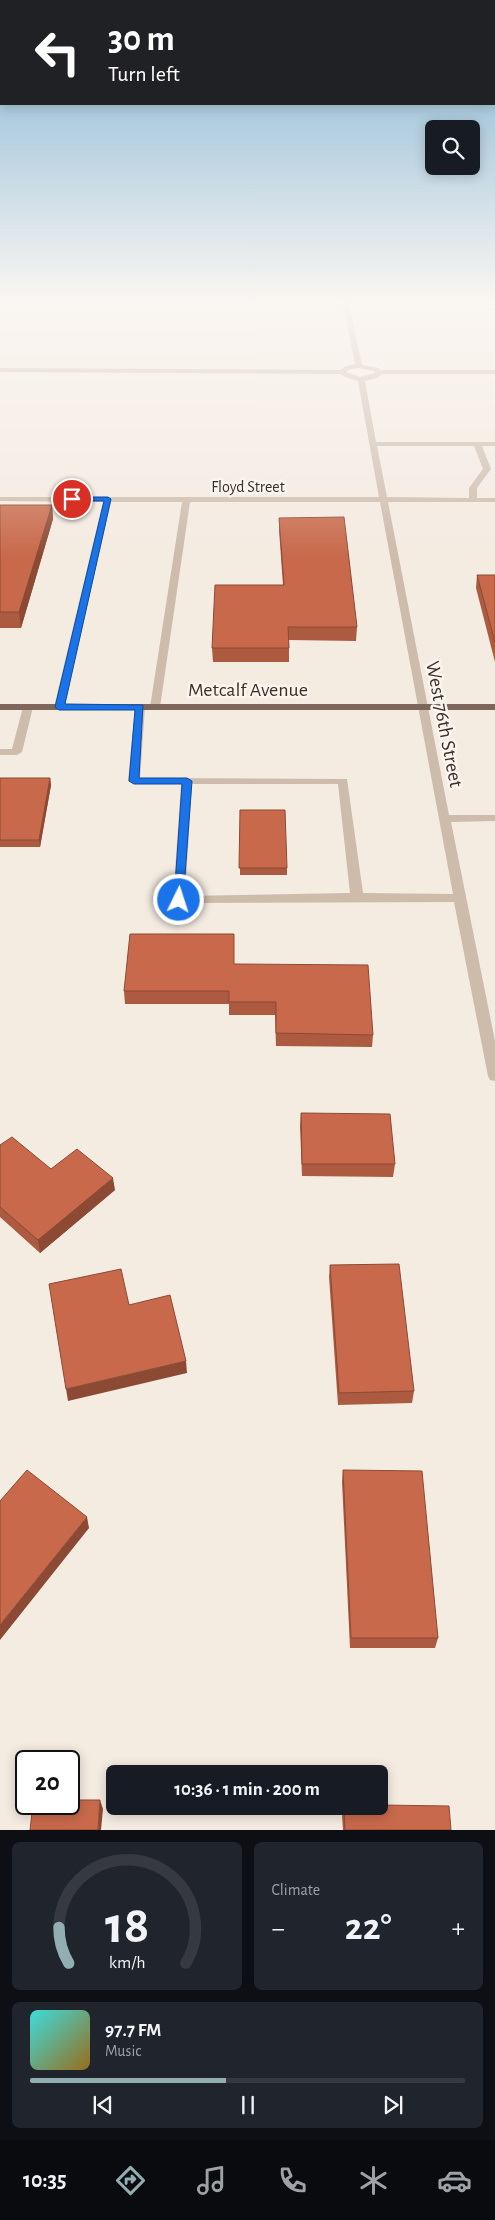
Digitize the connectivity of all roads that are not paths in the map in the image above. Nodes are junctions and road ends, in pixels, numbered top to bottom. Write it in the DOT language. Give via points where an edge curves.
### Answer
graph roads {
  1 [pos="362,385"];
  2 [pos="373,444"];
  3 [pos="477,444"];
  4 [pos="495,444"];
  5 [pos="0,499"];
  6 [pos="108,499"];
  7 [pos="186,499"];
  8 [pos="383,500"];
  9 [pos="473,500"];
  10 [pos="495,500"];
  11 [pos="0,707"];
  12 [pos="28,707"];
  13 [pos="59,707"];
  14 [pos="140,707"];
  15 [pos="155,707"];
  16 [pos="422,707"];
  17 [pos="495,707"];
  18 [pos="0,752"];
  19 [pos="187,781"];
  20 [pos="495,818"];
  21 [pos="444,819"];
  22 [pos="357,897"];
  23 [pos="460,898"];
  24 [pos="495,1076"];
  1 -- 2 [label="street, West 76th Street"];
  2 -- 3 [label="street"];
  2 -- 8 [label="street, West 76th Street"];
  3 -- 4 [label="street"];
  3 -- 9 [label="street" via="487,469 473,488"];
  5 -- 6 [label="street, Floyd Street"];
  6 -- 7 [label="street, Floyd Street"];
  6 -- 13 [label="street"];
  7 -- 8 [label="street, Floyd Street"];
  7 -- 15 [label="street"];
  8 -- 9 [label="street, Floyd Street"];
  8 -- 16 [label="street, West 76th Street"];
  9 -- 10 [label="street, Floyd Street"];
  11 -- 12 [label="main road, Metcalf Avenue"];
  12 -- 13 [label="main road, Metcalf Avenue"];
  12 -- 18 [label="street" via="17,752"];
  13 -- 14 [label="main road, Metcalf Avenue"];
  14 -- 15 [label="main road, Metcalf Avenue"];
  14 -- 19 [label="street" via="134,781"];
  15 -- 16 [label="main road, Metcalf Avenue"];
  16 -- 17 [label="main road, Metcalf Avenue"];
  16 -- 21 [label="street, West 76th Street"];
  19 -- 22 [label="street" via="343,781"];
  19 -- 22 [label="street" via="179,900"];
  20 -- 21 [label="street"];
  21 -- 23 [label="street, West 76th Street"];
  22 -- 23 [label="street"];
  23 -- 24 [label="street, West 76th Street"];
}
